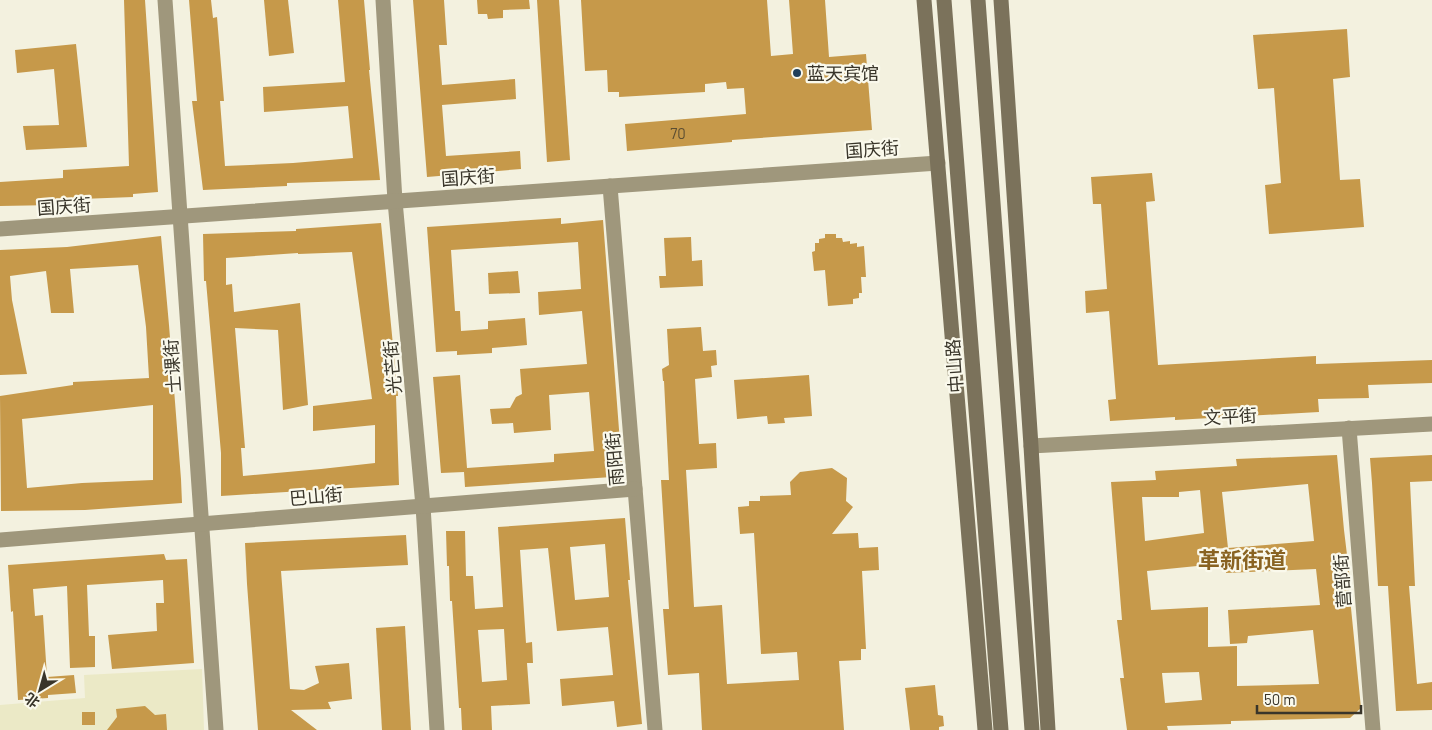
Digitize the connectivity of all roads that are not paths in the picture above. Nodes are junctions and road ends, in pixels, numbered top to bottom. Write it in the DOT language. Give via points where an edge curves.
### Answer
graph roads {
  1 [pos="165,0"];
  2 [pos="383,0"];
  3 [pos="924,0"];
  4 [pos="944,0"];
  5 [pos="978,0"];
  6 [pos="1001,0"];
  7 [pos="938,163"];
  8 [pos="610,186"];
  9 [pos="395,201"];
  10 [pos="180,216"];
  11 [pos="0,229"];
  12 [pos="1432,424"];
  13 [pos="1349,428"];
  14 [pos="1031,446"];
  15 [pos="635,490"];
  16 [pos="423,506"];
  17 [pos="202,524"];
  18 [pos="0,540"];
  19 [pos="216,730"];
  20 [pos="437,730"];
  21 [pos="655,730"];
  22 [pos="985,730"];
  23 [pos="1001,730"];
  24 [pos="1032,730"];
  25 [pos="1048,730"];
  26 [pos="1373,730"];
  1 -- 10 [label="street, 士课街"];
  2 -- 9 [label="street, 光芒街"];
  3 -- 7 [label="main road"];
  4 -- 23 [label="main road, 中山路"];
  5 -- 24 [label="main road"];
  6 -- 14 [label="main road"];
  7 -- 8 [label="street, 国庆街"];
  7 -- 22 [label="main road"];
  8 -- 9 [label="street, 国庆街"];
  8 -- 15 [label="street, 雨阳街"];
  9 -- 10 [label="street, 国庆街"];
  9 -- 16 [label="street, 光芒街"];
  10 -- 11 [label="street, 国庆街"];
  10 -- 17 [label="street, 士课街"];
  12 -- 13 [label="street, 文平街"];
  13 -- 14 [label="street, 文平街"];
  13 -- 26 [label="street, 营部街"];
  14 -- 25 [label="main road"];
  15 -- 16 [label="street, 巴山街"];
  15 -- 21 [label="street, 雨阳街"];
  16 -- 17 [label="street, 巴山街"];
  16 -- 20 [label="street, 光芒街"];
  17 -- 18 [label="street, 巴山街"];
  17 -- 19 [label="street, 士课街"];
}
